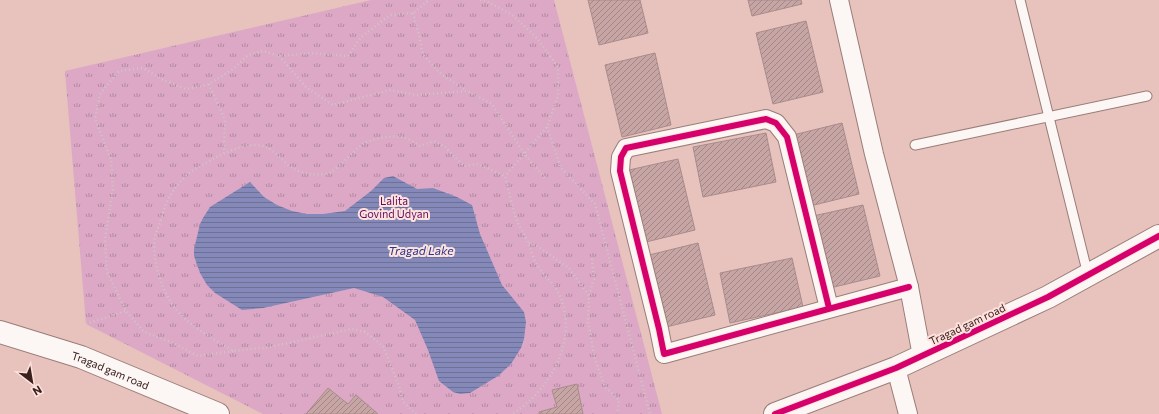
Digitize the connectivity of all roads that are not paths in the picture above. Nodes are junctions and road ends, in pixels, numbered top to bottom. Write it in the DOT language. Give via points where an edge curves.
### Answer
graph roads {
  1 [pos="839,0"];
  2 [pos="1020,0"];
  3 [pos="1147,96"];
  4 [pos="1049,117"];
  5 [pos="915,145"];
  6 [pos="1159,236"];
  7 [pos="1088,275"];
  8 [pos="909,287"];
  9 [pos="829,308"];
  10 [pos="0,332"];
  11 [pos="922,356"];
  12 [pos="896,368"];
  13 [pos="218,414"];
  14 [pos="775,414"];
  15 [pos="908,414"];
  1 -- 8 [label="street" via="874,154"];
  2 -- 4 [label="lane"];
  3 -- 4 [label="lane"];
  4 -- 5 [label="lane"];
  4 -- 7 [label="lane"];
  6 -- 7 [label="street, Tragad gam road"];
  7 -- 11 [label="street, Tragad gam road" via="1048,297"];
  8 -- 9 [label="street"];
  8 -- 11 [label="street"];
  9 -- 9 [label="street" via="664,354 620,170 621,157 626,148 766,119 776,123 787,137"];
  10 -- 13 [label="street, Tragad gam road" via="81,357"];
  11 -- 12 [label="street, Tragad gam road"];
  12 -- 14 [label="street, Tragad gam road"];
  12 -- 15 [label="street"];
}
